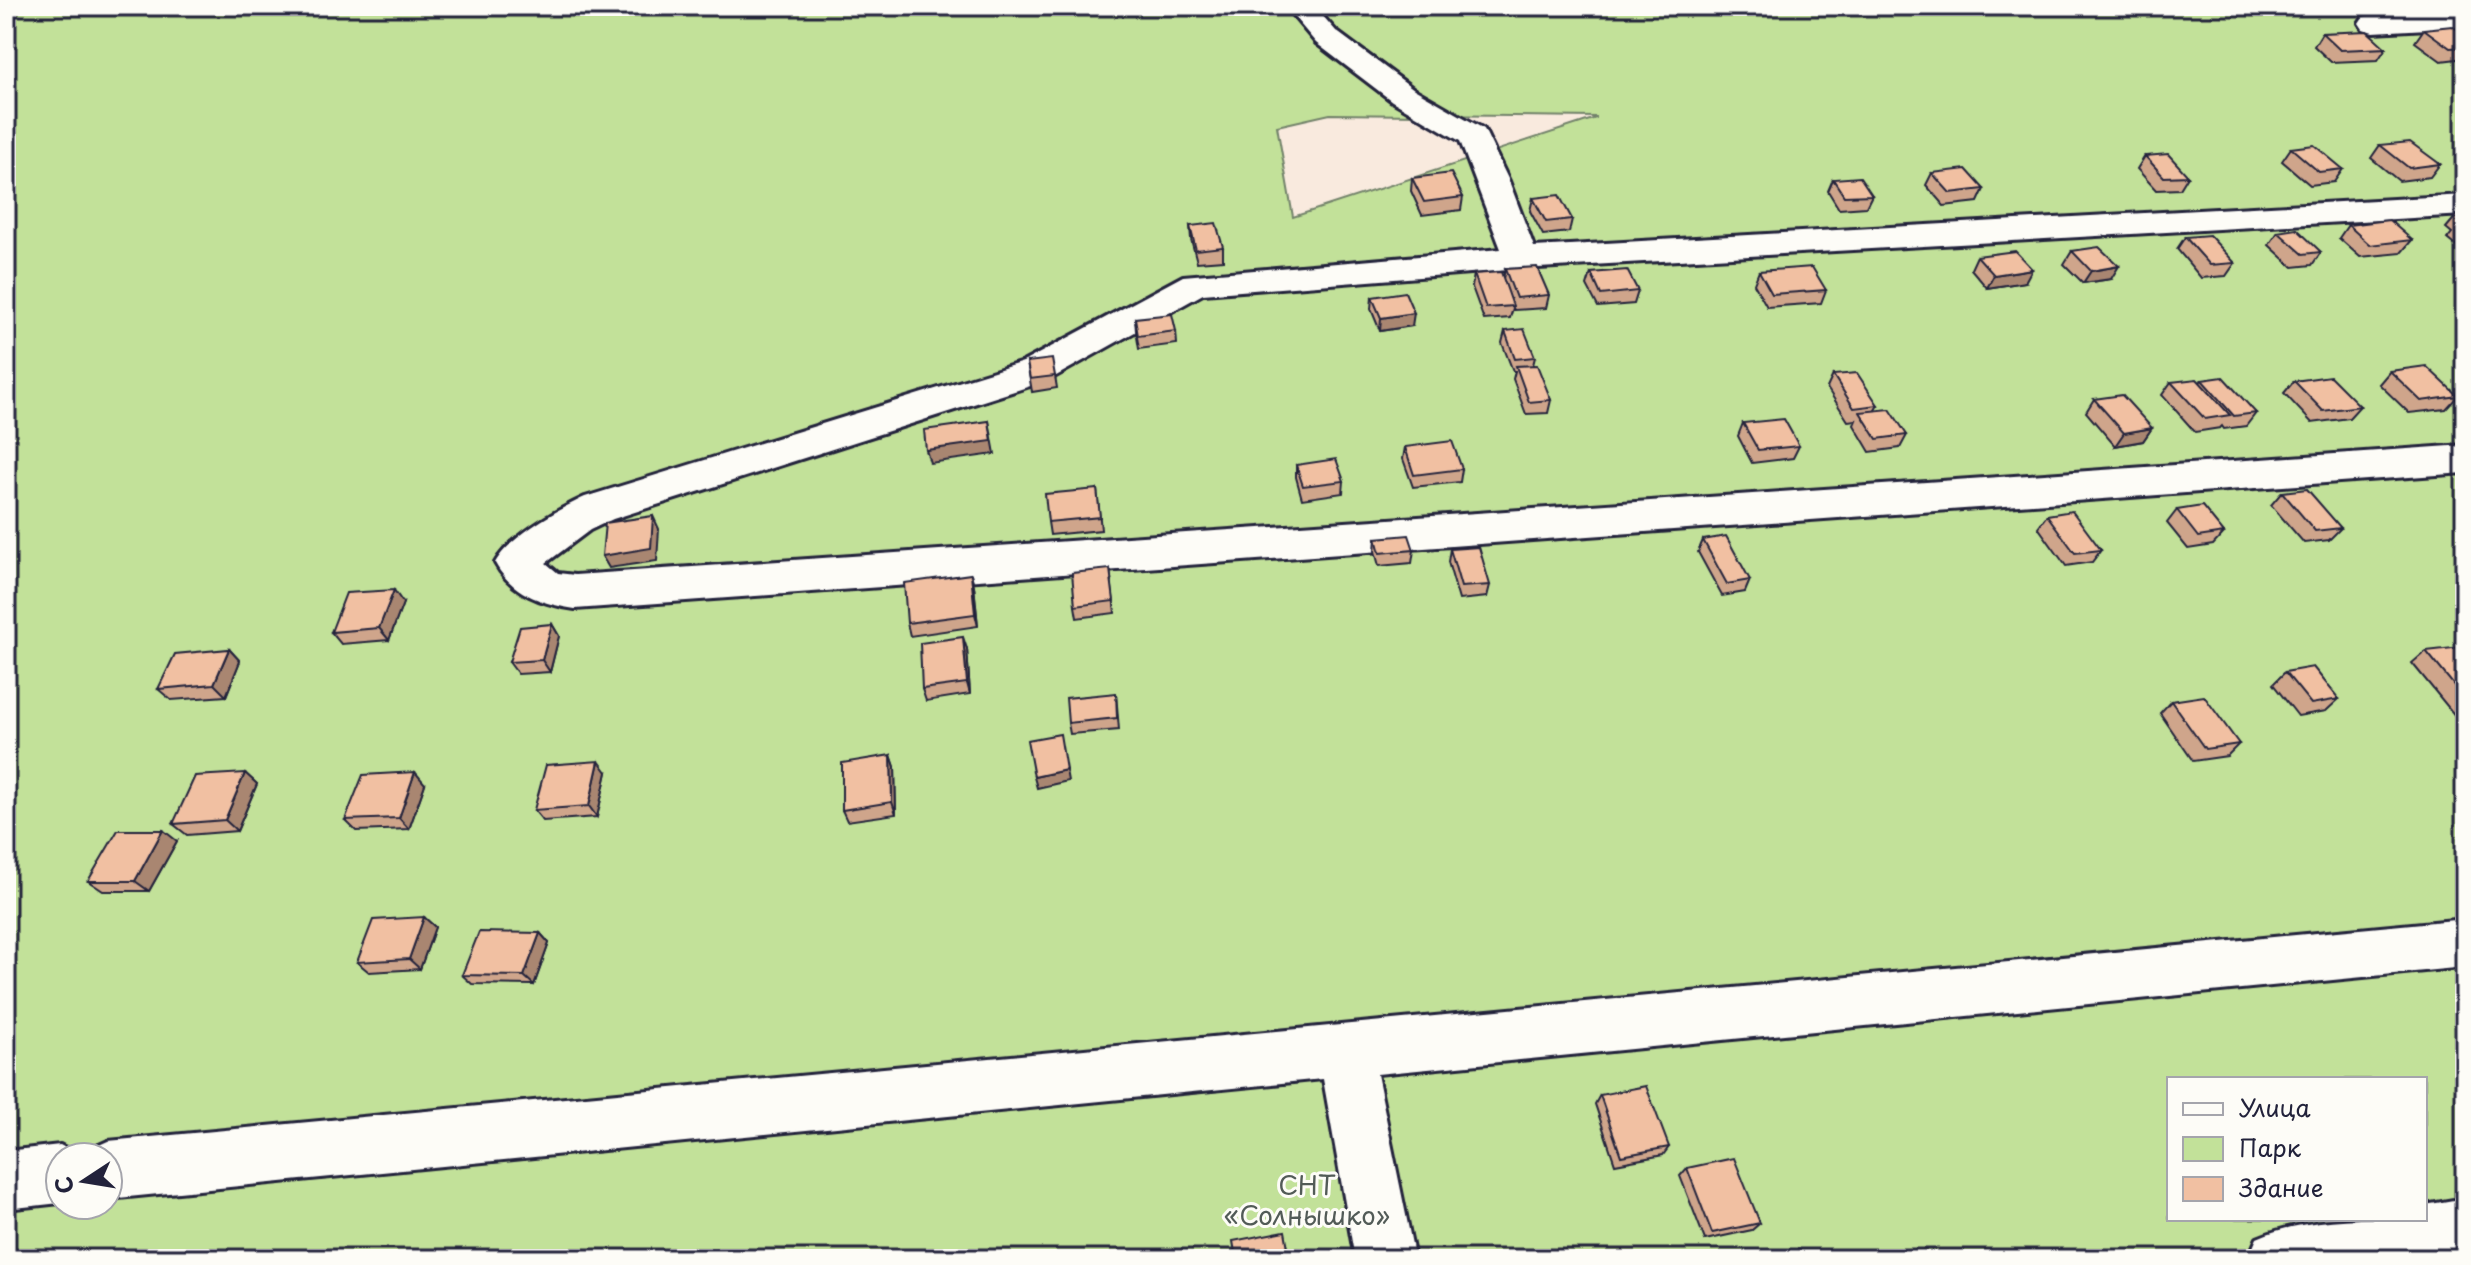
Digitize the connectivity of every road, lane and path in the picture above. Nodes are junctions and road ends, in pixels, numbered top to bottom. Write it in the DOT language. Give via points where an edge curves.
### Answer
graph roads {
  1 [pos="1299,6"];
  2 [pos="2465,18"];
  3 [pos="2373,23"];
  4 [pos="2465,205"];
  5 [pos="1521,258"];
  6 [pos="2465,459"];
  7 [pos="2465,943"];
  8 [pos="1345,1051"];
  9 [pos="124,1168"];
  10 [pos="44,1176"];
  11 [pos="6,1180"];
  12 [pos="2465,1228"];
  13 [pos="1385,1259"];
  14 [pos="2278,1259"];
  1 -- 5 [label="street" via="1326,37 1392,87 1473,136"];
  2 -- 3 [label="street"];
  4 -- 5 [label="street"];
  5 -- 6 [label="street" via="1195,284 1036,371 599,508 575,519 516,563 547,588 575,592"];
  7 -- 8 [label="street"];
  8 -- 9 [label="street"];
  8 -- 13 [label="street"];
  10 -- 11 [label="street"];
  12 -- 14 [label="street"];
}
